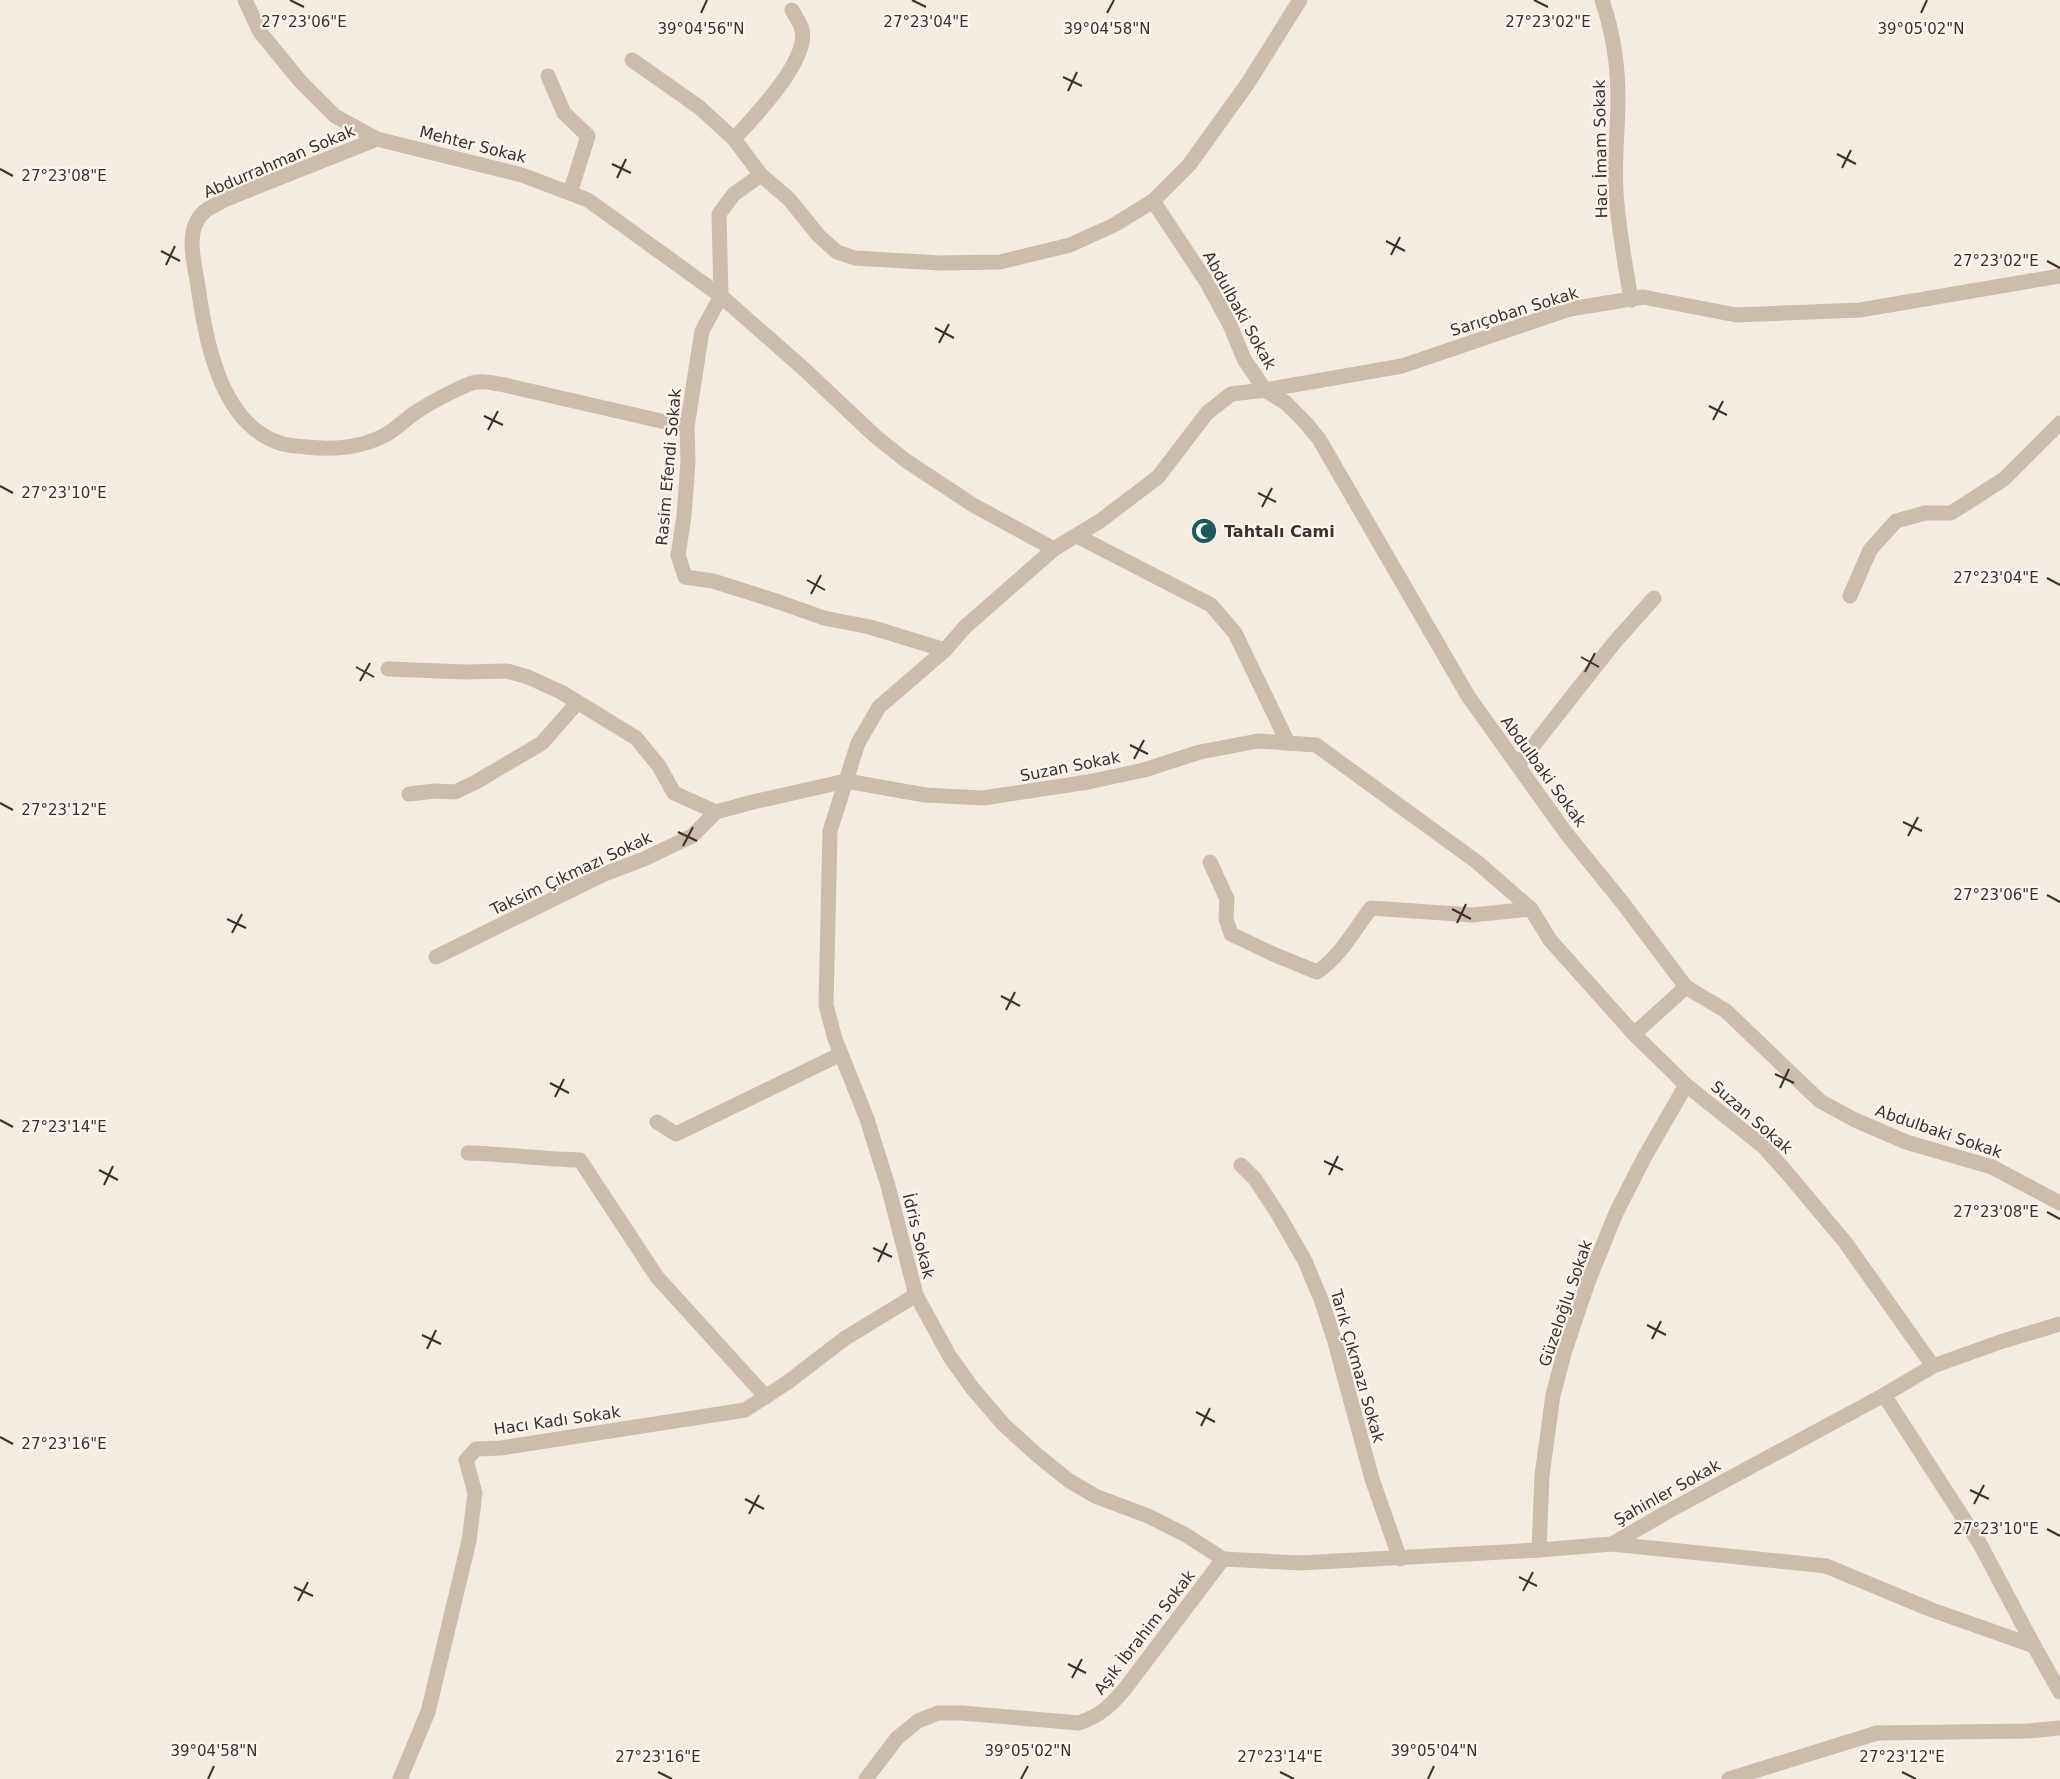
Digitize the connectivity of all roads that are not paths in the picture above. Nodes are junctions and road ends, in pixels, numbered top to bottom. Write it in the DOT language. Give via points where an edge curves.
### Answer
graph roads {
  1 [pos="245,0"];
  2 [pos="1300,0"];
  3 [pos="1602,0"];
  4 [pos="792,10"];
  5 [pos="632,60"];
  6 [pos="548,76"];
  7 [pos="377,139"];
  8 [pos="734,140"];
  9 [pos="761,175"];
  10 [pos="570,192"];
  11 [pos="1153,201"];
  12 [pos="2060,276"];
  13 [pos="721,296"];
  14 [pos="1631,300"];
  15 [pos="1265,390"];
  16 [pos="2060,423"];
  17 [pos="687,427"];
  18 [pos="1077,536"];
  19 [pos="1054,549"];
  20 [pos="1850,596"];
  21 [pos="1654,598"];
  22 [pos="945,650"];
  23 [pos="388,669"];
  24 [pos="577,703"];
  25 [pos="1288,743"];
  26 [pos="1518,765"];
  27 [pos="846,781"];
  28 [pos="409,794"];
  29 [pos="716,812"];
  30 [pos="1210,862"];
  31 [pos="1531,909"];
  32 [pos="436,957"];
  33 [pos="1686,987"];
  34 [pos="1634,1034"];
  35 [pos="841,1054"];
  36 [pos="1686,1085"];
  37 [pos="657,1122"];
  38 [pos="468,1153"];
  39 [pos="1241,1165"];
  40 [pos="2060,1203"];
  41 [pos="916,1295"];
  42 [pos="2060,1324"];
  43 [pos="1933,1366"];
  44 [pos="1884,1395"];
  45 [pos="765,1397"];
  46 [pos="1612,1544"];
  47 [pos="1539,1550"];
  48 [pos="1400,1558"];
  49 [pos="1223,1559"];
  50 [pos="2034,1646"];
  51 [pos="2060,1692"];
  52 [pos="2060,1728"];
  53 [pos="400,1779"];
  54 [pos="866,1779"];
  55 [pos="1729,1779"];
  1 -- 7 [label="street, Mehter Sokak" via="260,32 300,81 335,116"];
  2 -- 11 [label="street" via="1190,165"];
  3 -- 14 [label="street, Hacı İmam Sokak" via="1617,69 1616,190"];
  4 -- 8 [label="street" via="803,31 792,68"];
  5 -- 8 [label="street" via="699,107"];
  6 -- 10 [label="street" via="564,113 588,136"];
  7 -- 10 [label="street, Mehter Sokak" via="522,175"];
  7 -- 17 [label="street, Abdurrahman Sokak" via="224,200 196,221 193,251 204,327 215,366 238,413 260,433 280,443 348,447 388,433 418,411 477,381"];
  8 -- 9 [label="street"];
  9 -- 11 [label="street" via="789,199 837,252 879,260 1000,262 1070,245"];
  9 -- 13 [label="street" via="734,194 719,214"];
  10 -- 13 [label="street, Mehter Sokak" via="588,200"];
  11 -- 15 [label="street, Abdulbaki Sokak" via="1206,281 1244,359"];
  12 -- 14 [label="street, Sarıçoban Sokak" via="1860,310 1736,315 1643,297"];
  13 -- 17 [label="street, Rasim Efendi Sokak" via="702,331"];
  13 -- 19 [label="street" via="904,460 973,505"];
  14 -- 15 [label="street, Sarıçoban Sokak" via="1570,309 1402,366"];
  15 -- 18 [label="street" via="1231,394 1207,413 1158,477"];
  15 -- 26 [label="street, Abdulbaki Sokak" via="1286,403 1319,439 1468,696"];
  16 -- 20 [label="street" via="2004,479 1951,513 1925,513 1896,521 1870,550"];
  17 -- 22 [label="street, Rasim Efendi Sokak" via="688,462 678,555 685,578 713,581 824,618 870,627"];
  18 -- 19 [label="street"];
  18 -- 25 [label="street" via="1210,605 1234,633"];
  19 -- 22 [label="street" via="965,627"];
  21 -- 26 [label="street"];
  22 -- 27 [label="street" via="879,706 858,743"];
  23 -- 24 [label="street" via="507,670 561,692"];
  24 -- 28 [label="street" via="542,743 476,782 454,792"];
  24 -- 29 [label="street" via="636,738 659,766 674,794"];
  25 -- 27 [label="street, Suzan Sokak" via="1258,741 1088,782 983,798 925,795"];
  25 -- 31 [label="street, Suzan Sokak" via="1316,745 1477,862"];
  26 -- 33 [label="street, Abdulbaki Sokak"];
  27 -- 29 [label="street, Taksim Çıkmazı Sokak"];
  27 -- 35 [label="street, İdris Sokak" via="830,831 827,913 826,1005"];
  29 -- 32 [label="street, Taksim Çıkmazı Sokak" via="692,836"];
  30 -- 31 [label="street" via="1227,899 1226,919 1231,934 1317,972 1341,951 1371,908 1472,915"];
  31 -- 34 [label="street, Suzan Sokak" via="1550,940"];
  33 -- 34 [label="street"];
  33 -- 40 [label="street, Abdulbaki Sokak" via="1726,1011 1820,1101 1906,1142 1992,1167"];
  34 -- 36 [label="street, Suzan Sokak"];
  35 -- 37 [label="street" via="676,1134"];
  35 -- 41 [label="street, İdris Sokak" via="888,1186"];
  36 -- 43 [label="street, Suzan Sokak" via="1764,1147 1788,1174 1845,1242"];
  36 -- 47 [label="street, Güzeloğlu Sokak" via="1616,1212 1565,1350 1553,1395 1542,1475"];
  38 -- 45 [label="street" via="580,1160 657,1277"];
  39 -- 48 [label="street, Tarık Çıkmazı Sokak" via="1278,1214 1305,1261 1322,1302 1372,1479"];
  41 -- 45 [label="street, Hacı Kadı Sokak" via="844,1339"];
  41 -- 49 [label="street, İdris Sokak" via="950,1357 973,1389 1036,1454 1095,1496 1148,1516"];
  42 -- 43 [label="street, Şahinler Sokak"];
  43 -- 44 [label="street, Şahinler Sokak"];
  44 -- 46 [label="street, Şahinler Sokak"];
  44 -- 50 [label="street" via="1980,1544"];
  45 -- 53 [label="street, Hacı Kadı Sokak" via="745,1410 476,1449 466,1460 475,1493 469,1541 428,1712"];
  46 -- 47 [label="street, Şahinler Sokak"];
  46 -- 50 [label="street" via="1826,1566 1932,1610"];
  47 -- 48 [label="street, Şahinler Sokak"];
  48 -- 49 [label="street, Şahinler Sokak" via="1300,1563"];
  49 -- 54 [label="street, Aşık İbrahim Sokak" via="1124,1690 1096,1717 1079,1723 938,1713 918,1720 897,1738"];
  50 -- 51 [label="street"];
  52 -- 55 [label="street" via="1877,1733"];
}
